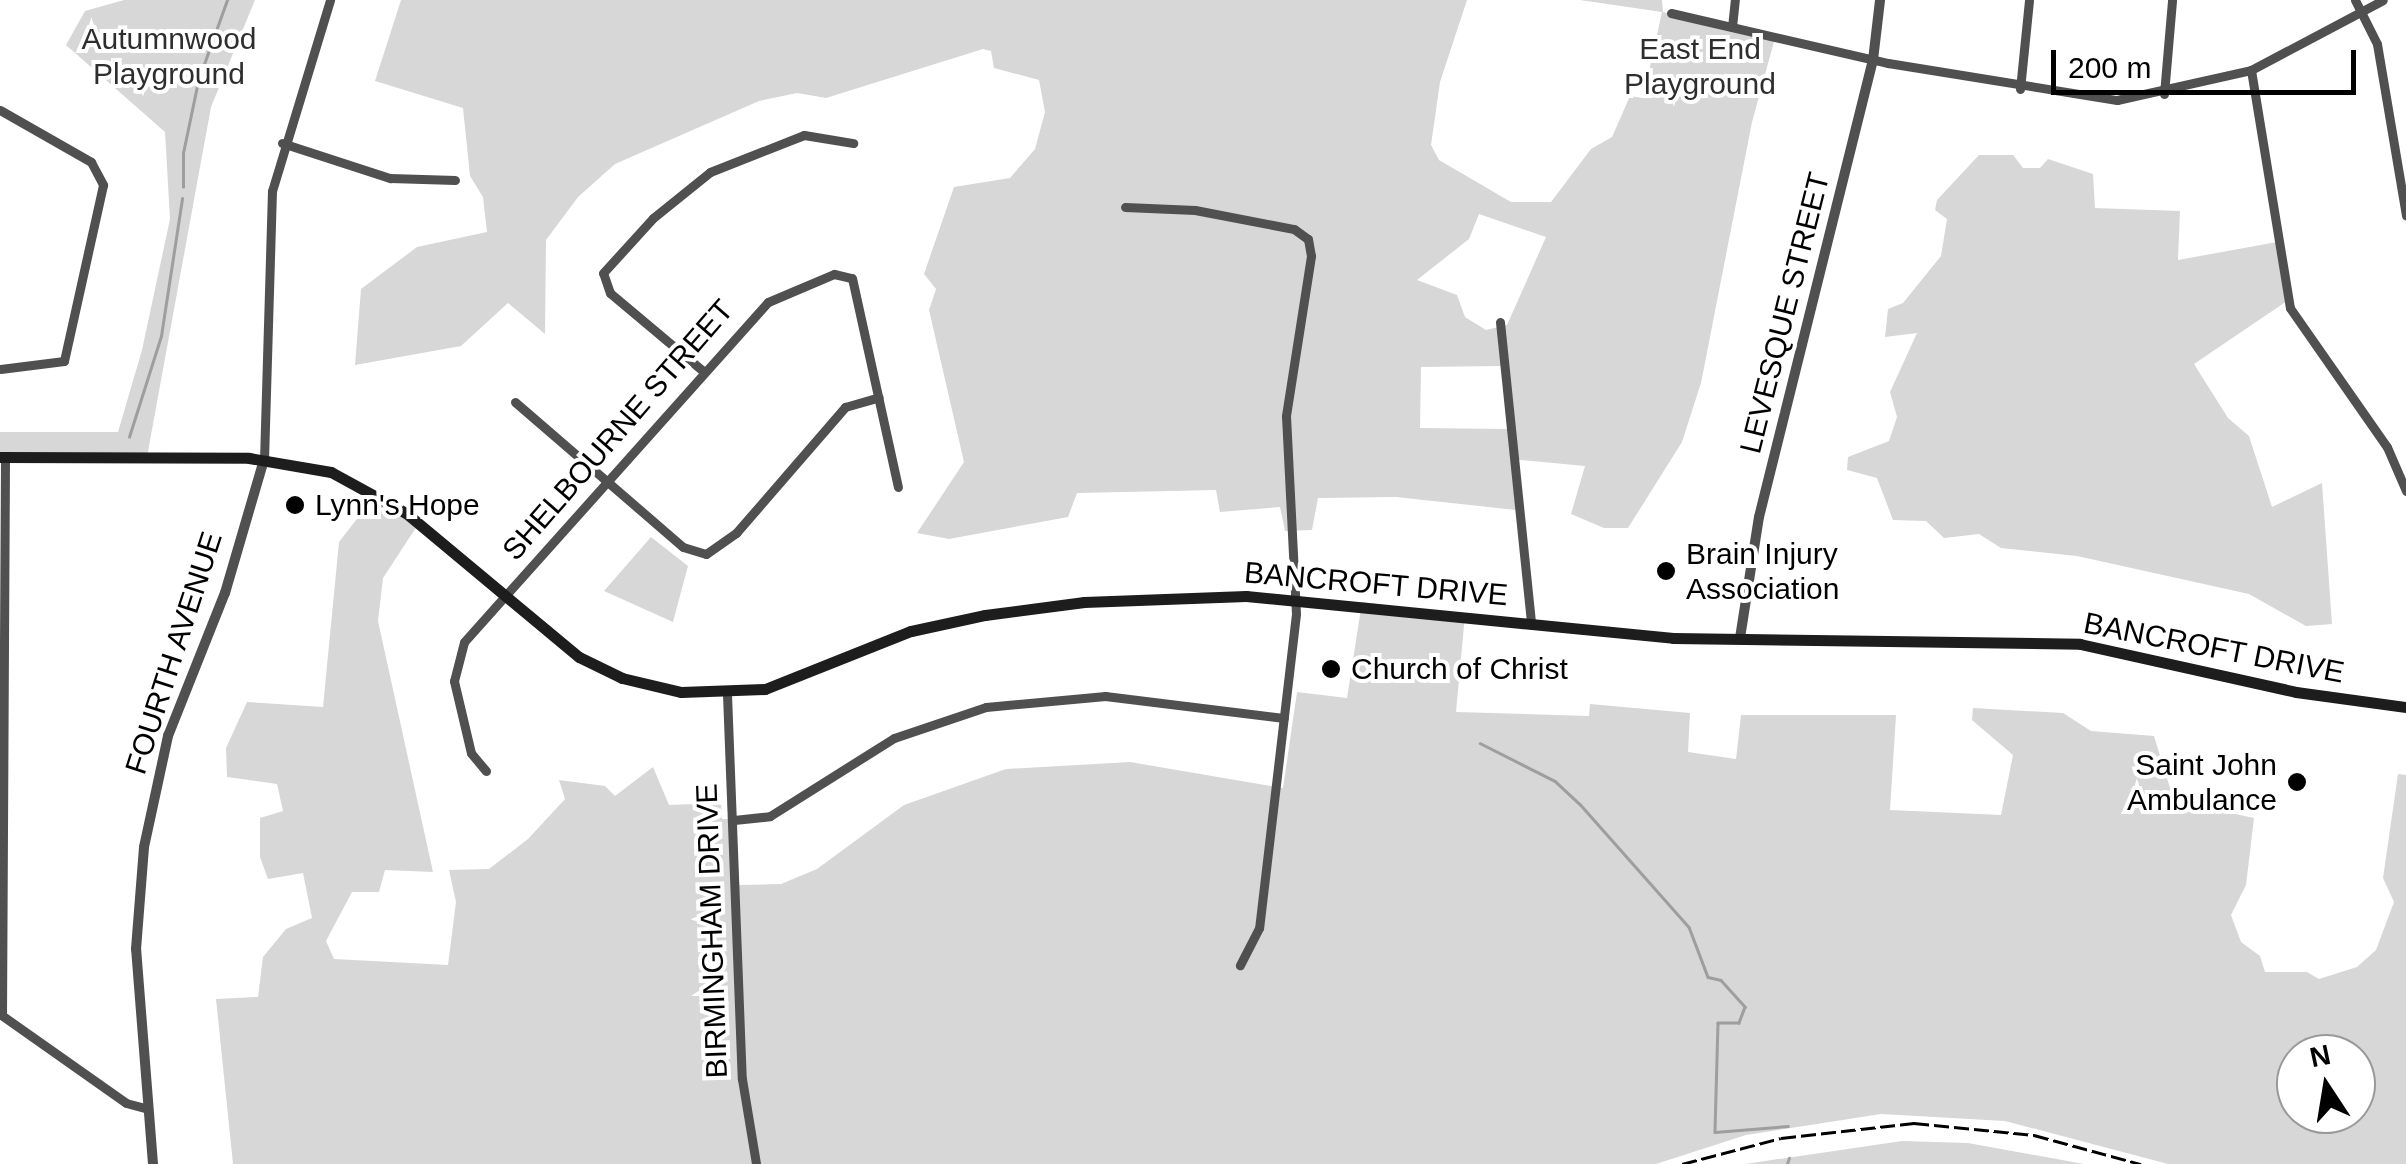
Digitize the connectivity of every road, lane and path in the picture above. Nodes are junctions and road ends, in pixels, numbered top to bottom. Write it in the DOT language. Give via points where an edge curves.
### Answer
graph roads {
  1 [pos="330,0"];
  2 [pos="1735,0"];
  3 [pos="1880,0"];
  4 [pos="2029,0"];
  5 [pos="2172,0"];
  6 [pos="2354,0"];
  7 [pos="2383,0"];
  8 [pos="2362,12"];
  9 [pos="1670,13"];
  10 [pos="1732,27"];
  11 [pos="1872,60"];
  12 [pos="2251,70"];
  13 [pos="2020,89"];
  14 [pos="2164,94"];
  15 [pos="0,110"];
  16 [pos="282,143"];
  17 [pos="853,144"];
  18 [pos="455,180"];
  19 [pos="2403,184"];
  20 [pos="1125,207"];
  21 [pos="2406,216"];
  22 [pos="1500,322"];
  23 [pos="0,369"];
  24 [pos="703,371"];
  25 [pos="879,398"];
  26 [pos="515,402"];
  27 [pos="2,457"];
  28 [pos="264,460"];
  29 [pos="606,480"];
  30 [pos="898,486"];
  31 [pos="2406,491"];
  32 [pos="504,596"];
  33 [pos="1296,597"];
  34 [pos="1531,624"];
  35 [pos="1740,638"];
  36 [pos="726,694"];
  37 [pos="2406,706"];
  38 [pos="1284,718"];
  39 [pos="486,770"];
  40 [pos="734,820"];
  41 [pos="1240,966"];
  42 [pos="1,1015"];
  43 [pos="148,1109"];
  44 [pos="153,1164"];
  45 [pos="756,1164"];
  1 -- 16 [label="street"];
  2 -- 10 [label="street"];
  3 -- 11 [label="street, LEVESQUE STREET"];
  4 -- 13 [label="street"];
  5 -- 14 [label="street"];
  6 -- 8 [label="street"];
  7 -- 8 [label="street"];
  8 -- 12 [label="street"];
  8 -- 19 [label="street" via="2377,44"];
  9 -- 10 [label="street"];
  10 -- 11 [label="street"];
  11 -- 13 [label="street"];
  11 -- 35 [label="street, LEVESQUE STREET" via="1759,516"];
  12 -- 14 [label="street"];
  12 -- 31 [label="street" via="2290,308 2387,447"];
  13 -- 14 [label="street" via="2117,100"];
  15 -- 23 [label="street" via="92,162 104,185 64,360"];
  16 -- 18 [label="street" via="390,178"];
  16 -- 28 [label="street" via="270,208"];
  17 -- 24 [label="street" via="804,135 710,172 653,218 603,273 610,292"];
  19 -- 21 [label="street"];
  20 -- 33 [label="street" via="1245,218 1308,238 1285,456"];
  22 -- 34 [label="street"];
  24 -- 25 [label="street, SHELBOURNE STREET" via="756,310 842,274 857,287"];
  24 -- 29 [label="street, SHELBOURNE STREET"];
  25 -- 29 [label="street" via="845,408 736,534 711,552 683,547"];
  25 -- 30 [label="street, SHELBOURNE STREET"];
  26 -- 29 [label="street"];
  27 -- 28 [label="main road, BANCROFT DRIVE"];
  27 -- 42 [label="street"];
  28 -- 32 [label="main road, BANCROFT DRIVE" via="331,472 376,493"];
  28 -- 43 [label="street, FOURTH AVENUE" via="225,593 168,736 144,847 136,949"];
  29 -- 32 [label="street, SHELBOURNE STREET"];
  32 -- 36 [label="main road, BANCROFT DRIVE" via="566,648 608,672 667,690"];
  32 -- 39 [label="street, SHELBOURNE STREET" via="464,642 454,673 471,753"];
  33 -- 34 [label="main road, BANCROFT DRIVE"];
  33 -- 36 [label="main road, BANCROFT DRIVE" via="1123,599 973,618 911,631 782,685"];
  33 -- 38 [label="street"];
  34 -- 35 [label="main road, BANCROFT DRIVE"];
  35 -- 37 [label="main road, BANCROFT DRIVE" via="2080,644 2282,690"];
  36 -- 40 [label="street, BIRMINGHAM DRIVE"];
  38 -- 40 [label="street" via="1105,696 986,707 894,738 770,816"];
  38 -- 41 [label="street" via="1259,928"];
  40 -- 45 [label="street, BIRMINGHAM DRIVE" via="742,1079"];
  42 -- 43 [label="street" via="126,1102"];
  43 -- 44 [label="street, FOURTH AVENUE"];
}
